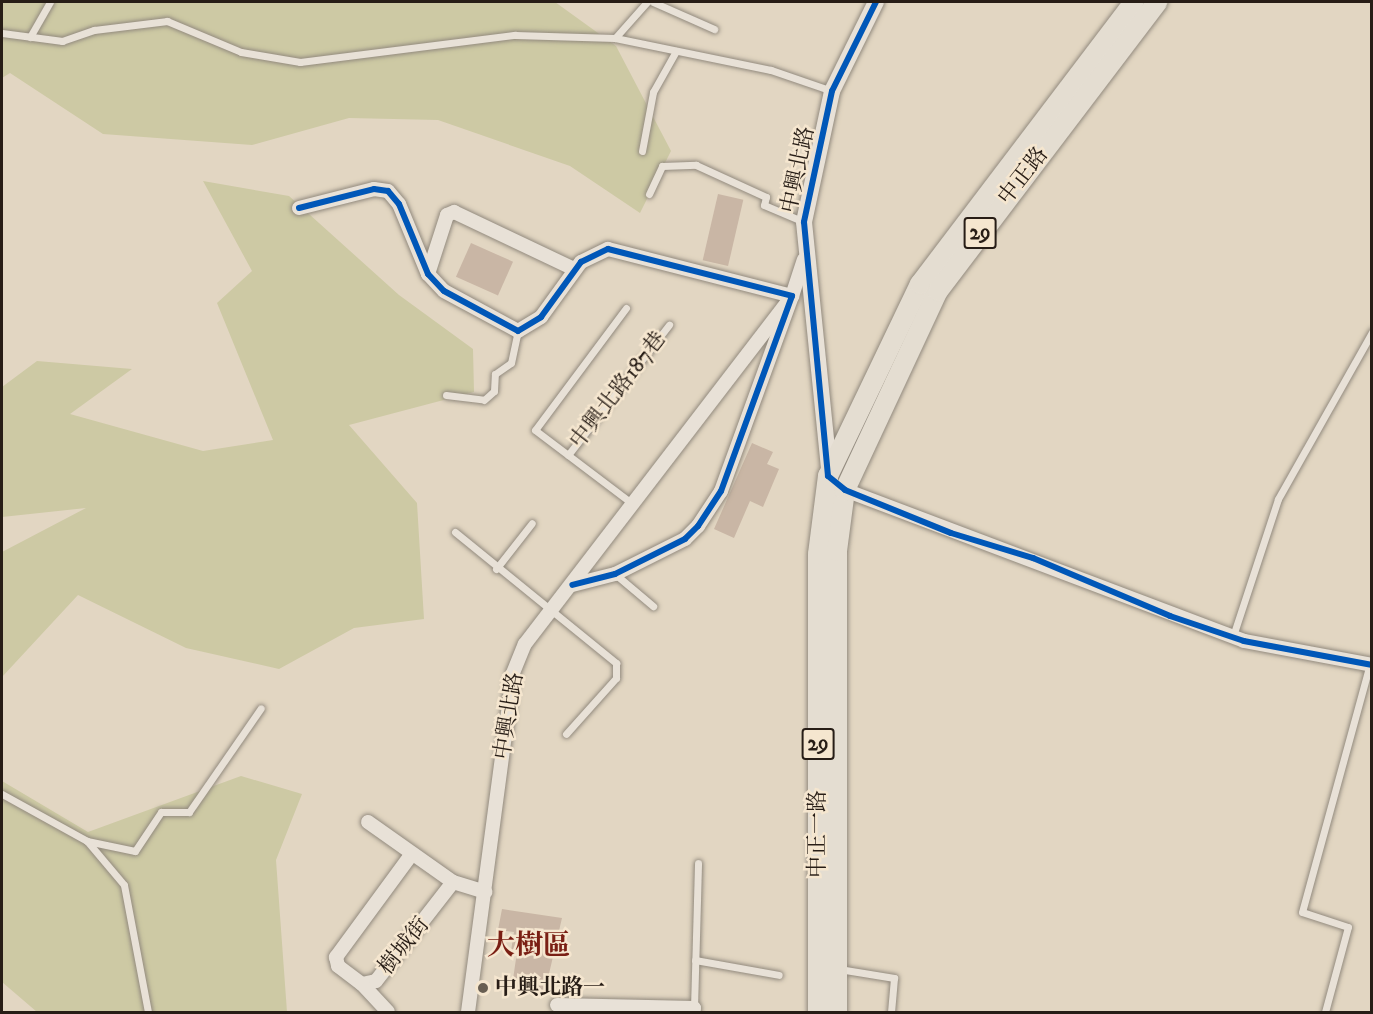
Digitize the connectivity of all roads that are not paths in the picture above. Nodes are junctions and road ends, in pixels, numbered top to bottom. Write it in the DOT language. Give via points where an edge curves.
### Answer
graph roads {
  1 [pos="50,2"];
  2 [pos="646,2"];
  3 [pos="653,2"];
  4 [pos="876,2"];
  5 [pos="1134,2"];
  6 [pos="1157,2"];
  7 [pos="714,28"];
  8 [pos="2,33"];
  9 [pos="30,37"];
  10 [pos="615,38"];
  11 [pos="676,51"];
  12 [pos="832,91"];
  13 [pos="642,151"];
  14 [pos="649,194"];
  15 [pos="299,208"];
  16 [pos="804,222"];
  17 [pos="804,260"];
  18 [pos="574,270"];
  19 [pos="428,274"];
  20 [pos="792,296"];
  21 [pos="626,308"];
  22 [pos="669,325"];
  23 [pos="518,331"];
  24 [pos="1371,332"];
  25 [pos="446,394"];
  26 [pos="568,455"];
  27 [pos="828,476"];
  28 [pos="845,490"];
  29 [pos="633,504"];
  30 [pos="531,523"];
  31 [pos="454,532"];
  32 [pos="496,569"];
  33 [pos="615,574"];
  34 [pos="572,585"];
  35 [pos="653,606"];
  36 [pos="553,610"];
  37 [pos="1233,636"];
  38 [pos="1371,664"];
  39 [pos="261,708"];
  40 [pos="566,734"];
  41 [pos="2,794"];
  42 [pos="368,822"];
  43 [pos="87,841"];
  44 [pos="411,855"];
  45 [pos="698,863"];
  46 [pos="453,882"];
  47 [pos="486,892"];
  48 [pos="695,960"];
  49 [pos="836,969"];
  50 [pos="779,975"];
  51 [pos="362,984"];
  52 [pos="557,1005"];
  53 [pos="368,1006"];
  54 [pos="603,1009"];
  55 [pos="694,1010"];
  56 [pos="148,1012"];
  57 [pos="388,1012"];
  58 [pos="468,1012"];
  59 [pos="818,1012"];
  60 [pos="837,1012"];
  61 [pos="891,1012"];
  62 [pos="1325,1012"];
  1 -- 9 [label="lane"];
  2 -- 10 [label="lane"];
  3 -- 7 [label="lane"];
  4 -- 12 [label="street, 中興北路"];
  5 -- 27 [label="main road, 中正路 / 29" via="920,285"];
  6 -- 28 [label="main road, 中正路 / 29" via="938,291"];
  8 -- 9 [label="lane"];
  9 -- 10 [label="lane" via="62,41 94,30 167,21 241,51 300,62 515,35"];
  10 -- 11 [label="lane"];
  11 -- 12 [label="lane" via="771,70"];
  11 -- 13 [label="lane" via="653,92"];
  12 -- 16 [label="street, 中興北路"];
  14 -- 16 [label="lane" via="662,166 696,165 766,197 764,205"];
  15 -- 19 [label="street" via="374,189 388,191 399,204"];
  16 -- 17 [label="street, 中興北路"];
  17 -- 20 [label="street, 中興北路"];
  17 -- 27 [label="street, 中興北路"];
  18 -- 19 [label="street" via="454,212 447,215"];
  18 -- 20 [label="street" via="591,254 608,249"];
  18 -- 23 [label="street" via="541,317"];
  19 -- 23 [label="street" via="444,291"];
  20 -- 29 [label="street, 中興北路"];
  20 -- 33 [label="street" via="721,491 685,539"];
  21 -- 26 [label="lane, 中興北路187巷" via="534,430"];
  22 -- 26 [label="lane, 中興北路187巷"];
  23 -- 25 [label="lane" via="511,363 495,374 494,392 484,400"];
  24 -- 37 [label="lane" via="1278,499"];
  26 -- 29 [label="lane, 中興北路187巷"];
  27 -- 28 [label="street"];
  27 -- 59 [label="main road, 中正一路 / 29" via="818,554"];
  28 -- 37 [label="street"];
  28 -- 49 [label="main road, 中正一路 / 29" via="837,551"];
  29 -- 34 [label="street, 中興北路"];
  30 -- 32 [label="lane"];
  31 -- 32 [label="lane"];
  32 -- 36 [label="lane"];
  33 -- 34 [label="street"];
  33 -- 35 [label="lane"];
  34 -- 36 [label="street, 中興北路"];
  36 -- 40 [label="lane" via="616,663 617,672"];
  36 -- 47 [label="street, 中興北路" via="525,644 513,673"];
  37 -- 38 [label="street"];
  38 -- 62 [label="lane" via="1302,912 1348,927"];
  39 -- 43 [label="lane" via="189,812 161,812 135,851"];
  41 -- 43 [label="lane"];
  42 -- 44 [label="street"];
  43 -- 56 [label="lane" via="124,885"];
  44 -- 46 [label="street"];
  44 -- 51 [label="street, 樹城街" via="336,957 338,966"];
  45 -- 48 [label="lane"];
  46 -- 47 [label="street"];
  46 -- 51 [label="street, 樹城街" via="376,981"];
  47 -- 58 [label="street, 中興北路"];
  48 -- 50 [label="lane"];
  48 -- 55 [label="lane"];
  49 -- 60 [label="main road, 中正一路 / 29"];
  49 -- 61 [label="lane" via="894,978"];
  51 -- 53 [label="street"];
  52 -- 54 [label="street"];
  53 -- 57 [label="street"];
  54 -- 55 [label="street"];
}
